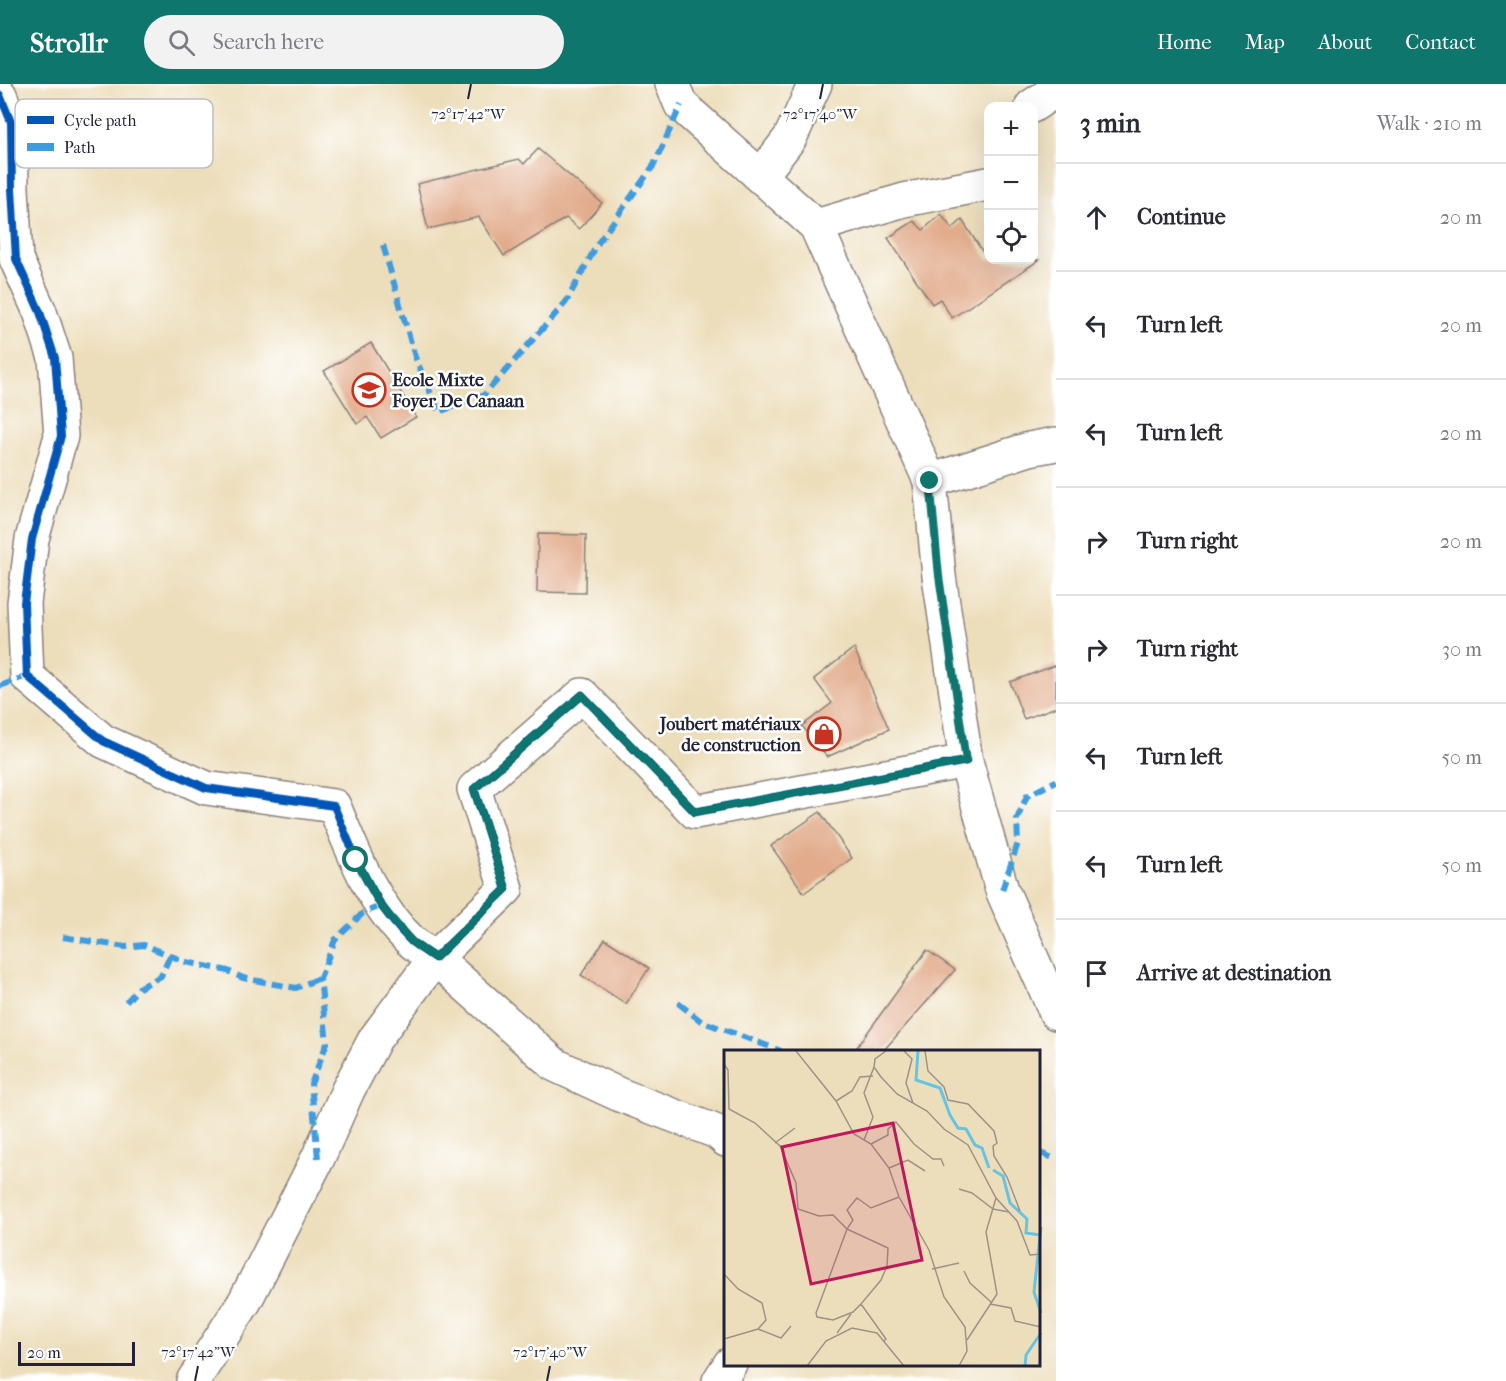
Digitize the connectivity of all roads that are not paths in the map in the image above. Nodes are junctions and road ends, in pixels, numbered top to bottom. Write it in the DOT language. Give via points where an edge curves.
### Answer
graph roads {
  1 [pos="672,84"];
  2 [pos="815,84"];
  3 [pos="1056,90"];
  4 [pos="0,95"];
  5 [pos="1038,102"];
  6 [pos="760,177"];
  7 [pos="984,185"];
  8 [pos="816,226"];
  9 [pos="1056,444"];
  10 [pos="930,481"];
  11 [pos="966,761"];
  12 [pos="435,958"];
  13 [pos="1056,1013"];
  14 [pos="724,1138"];
  15 [pos="729,1366"];
  16 [pos="193,1381"];
  17 [pos="719,1381"];
  1 -- 6 [label="street" via="681,105"];
  2 -- 6 [label="street" via="789,138"];
  3 -- 5 [label="street"];
  4 -- 12 [label="street" via="11,122 16,259 55,358 61,436 31,550 24,603 27,676 104,741 206,788 334,806 356,860 381,906 412,942"];
  6 -- 8 [label="street"];
  7 -- 8 [label="street" via="904,200"];
  8 -- 10 [label="street"];
  9 -- 10 [label="street"];
  10 -- 11 [label="street" via="939,576"];
  11 -- 12 [label="street" via="695,812 582,695 474,789 506,889"];
  11 -- 13 [label="street" via="1002,890"];
  12 -- 14 [label="street" via="555,1065"];
  12 -- 16 [label="street" via="375,1039 245,1301"];
  15 -- 17 [label="street"];
}
